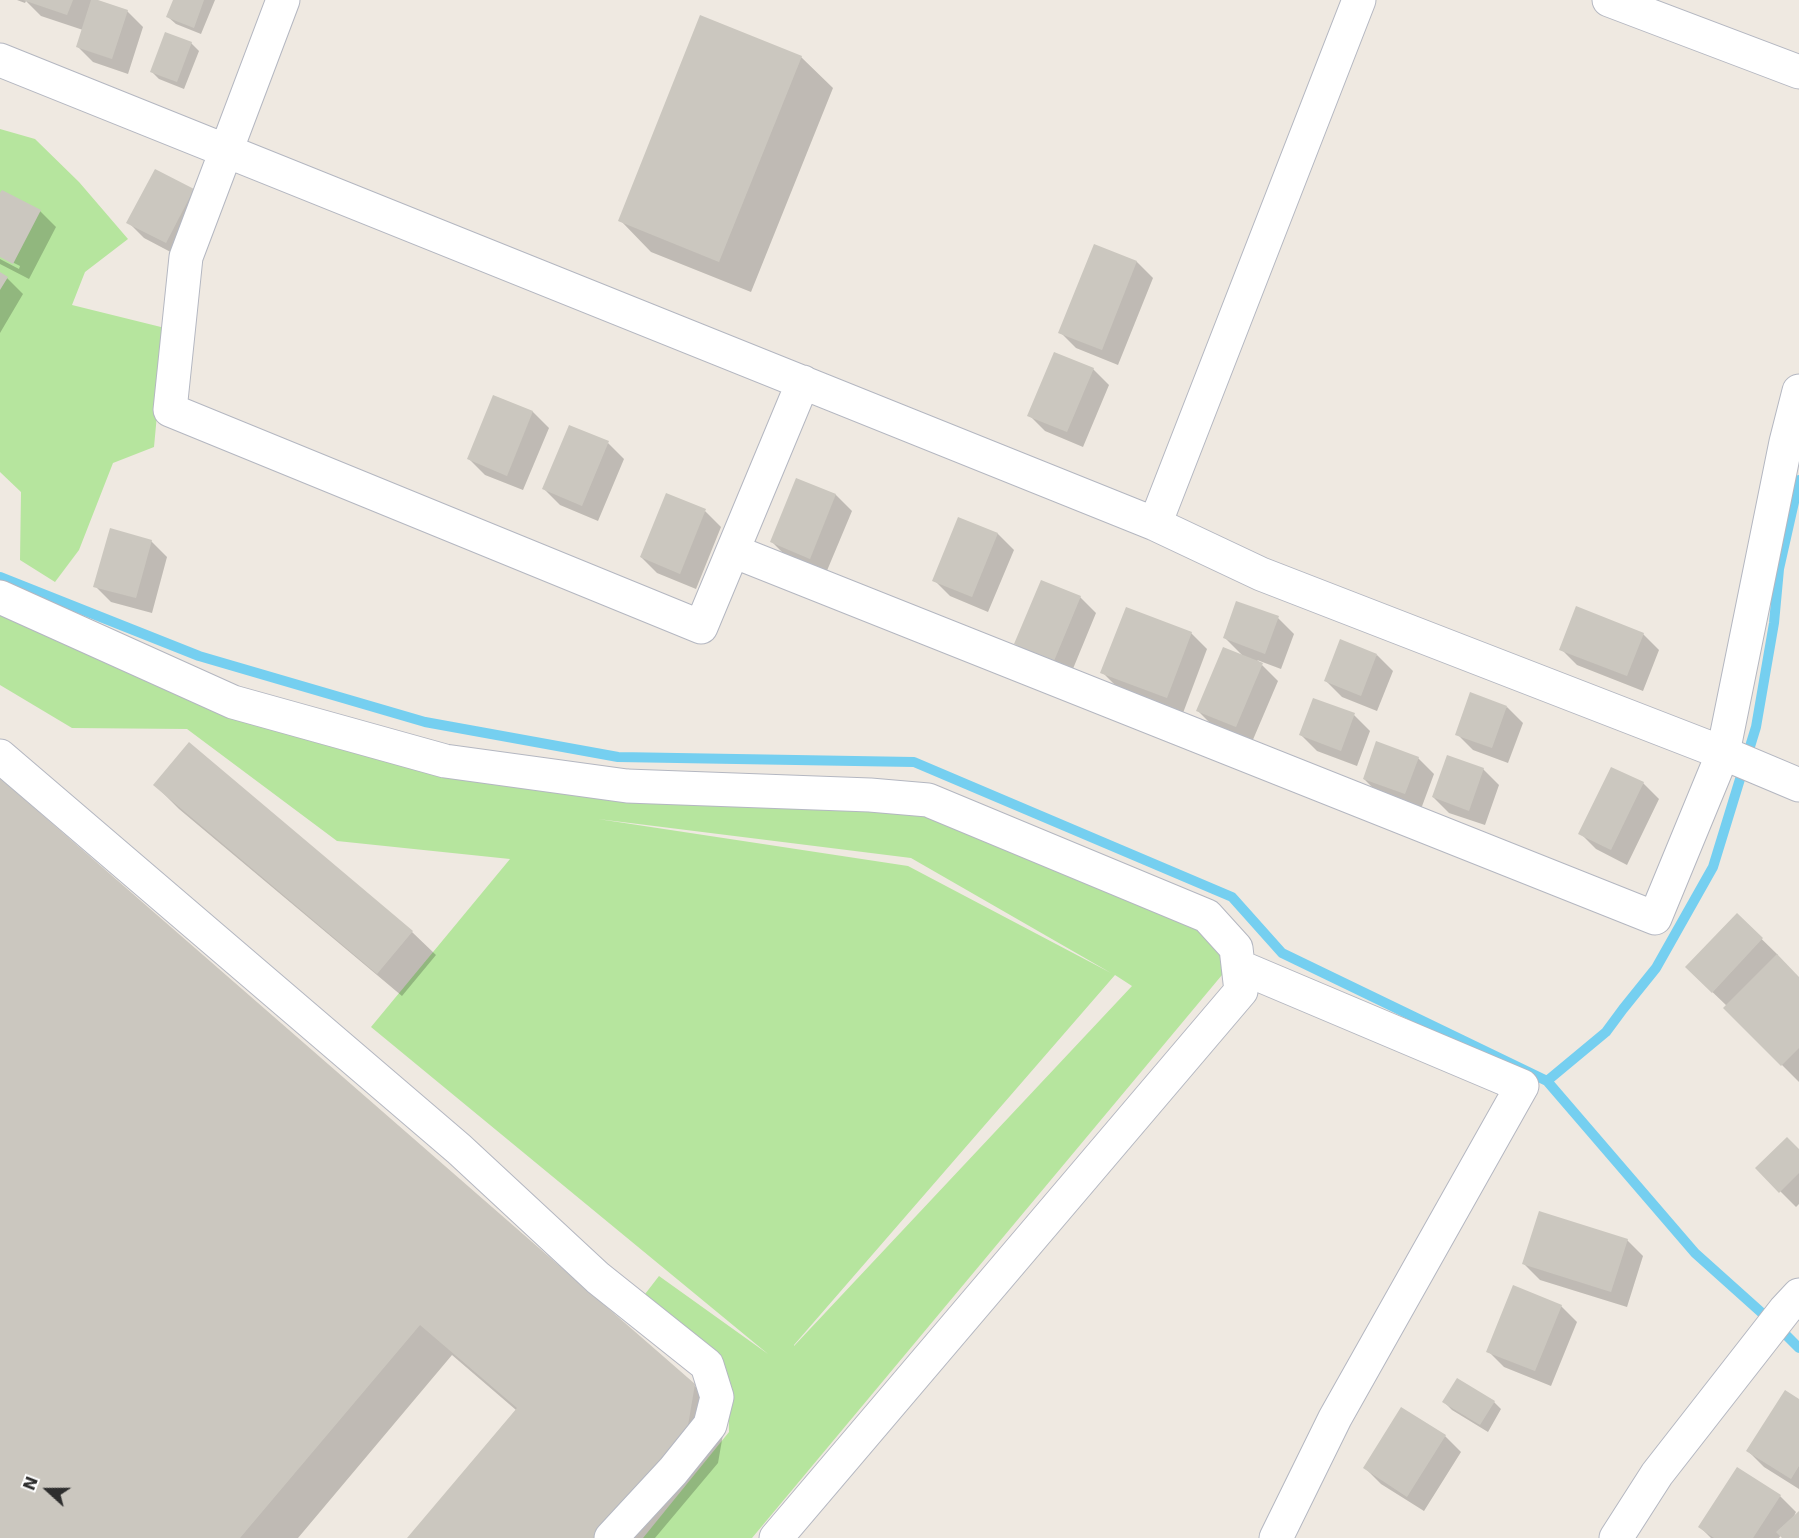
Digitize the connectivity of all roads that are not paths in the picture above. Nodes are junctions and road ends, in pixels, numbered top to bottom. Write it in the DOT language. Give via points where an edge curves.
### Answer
graph roads {
  1 [pos="283,0"];
  2 [pos="1359,0"];
  3 [pos="1609,0"];
  4 [pos="0,60"];
  5 [pos="1799,72"];
  6 [pos="226,151"];
  7 [pos="802,382"];
  8 [pos="1799,391"];
  9 [pos="1155,524"];
  10 [pos="733,551"];
  11 [pos="0,597"];
  12 [pos="1723,753"];
  13 [pos="0,756"];
  14 [pos="1799,785"];
  15 [pos="1238,966"];
  16 [pos="1794,1310"];
  17 [pos="611,1538"];
  18 [pos="776,1538"];
  19 [pos="1276,1538"];
  20 [pos="1616,1538"];
  1 -- 6 [label="street"];
  2 -- 9 [label="street"];
  3 -- 5 [label="street"];
  4 -- 6 [label="street"];
  6 -- 7 [label="street"];
  6 -- 10 [label="street" via="186,257 170,410 701,627"];
  7 -- 9 [label="street"];
  7 -- 10 [label="street"];
  8 -- 12 [label="street"];
  9 -- 12 [label="street" via="1261,574"];
  10 -- 12 [label="street" via="1655,918"];
  11 -- 15 [label="street" via="233,702 446,761 627,786 928,800 1206,916 1236,948"];
  12 -- 14 [label="street"];
  13 -- 17 [label="street" via="459,1149 598,1278 706,1365 717,1397 710,1425"];
  15 -- 18 [label="street" via="1240,991"];
  15 -- 19 [label="street" via="1522,1086 1335,1418"];
  16 -- 20 [label="street" via="1657,1474"];
}
